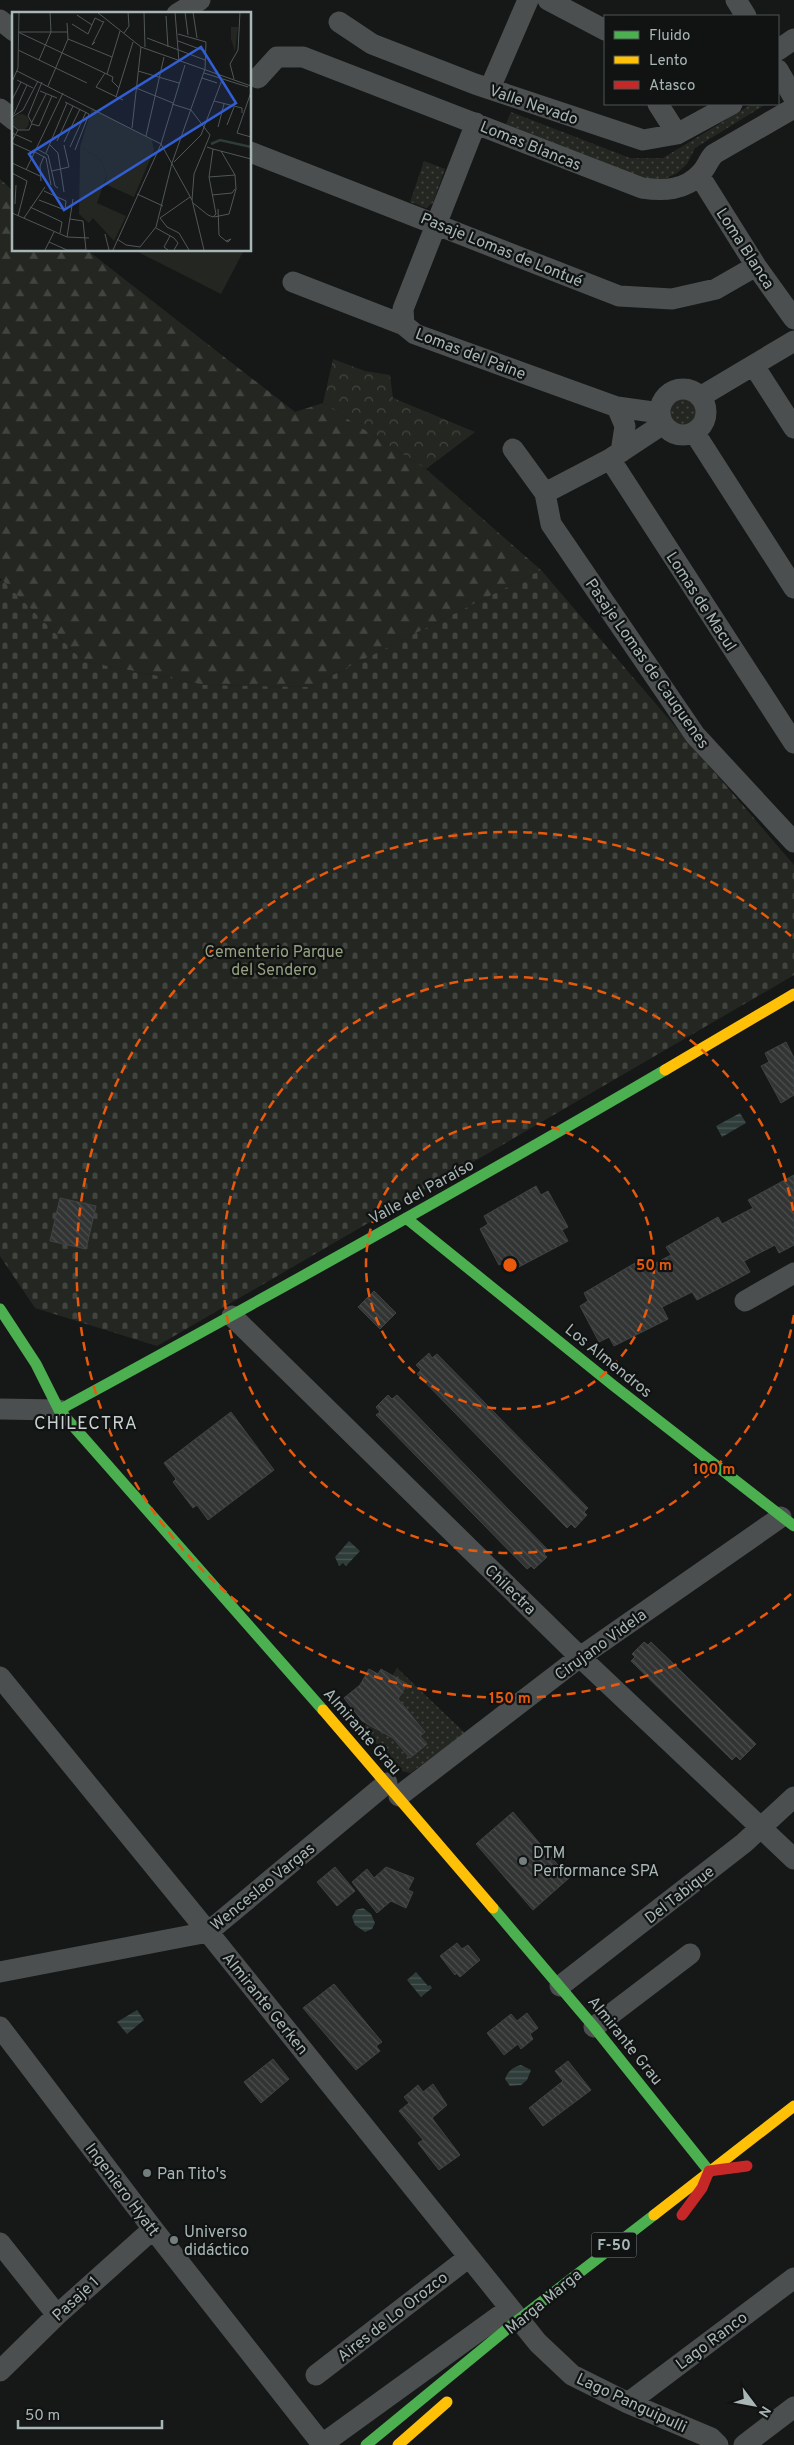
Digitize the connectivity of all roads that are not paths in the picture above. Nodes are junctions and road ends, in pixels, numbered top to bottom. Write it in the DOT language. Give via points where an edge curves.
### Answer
graph roads {
  1 [pos="200,0"];
  2 [pos="528,0"];
  3 [pos="548,0"];
  4 [pos="736,0"];
  5 [pos="180,12"];
  6 [pos="745,15"];
  7 [pos="0,20"];
  8 [pos="339,22"];
  9 [pos="12,29"];
  10 [pos="604,29"];
  11 [pos="794,39"];
  12 [pos="779,49"];
  13 [pos="779,75"];
  14 [pos="258,78"];
  15 [pos="490,88"];
  16 [pos="794,98"];
  17 [pos="659,105"];
  18 [pos="730,105"];
  19 [pos="794,108"];
  20 [pos="0,109"];
  21 [pos="12,118"];
  22 [pos="476,123"];
  23 [pos="677,134"];
  24 [pos="251,152"];
  25 [pos="699,176"];
  26 [pos="438,224"];
  27 [pos="756,266"];
  28 [pos="293,282"];
  29 [pos="794,319"];
  30 [pos="404,325"];
  31 [pos="794,340"];
  32 [pos="754,366"];
  33 [pos="700,397"];
  34 [pos="617,407"];
  35 [pos="661,419"];
  36 [pos="794,428"];
  37 [pos="694,432"];
  38 [pos="513,449"];
  39 [pos="615,456"];
  40 [pos="545,493"];
  41 [pos="794,588"];
  42 [pos="794,744"];
  43 [pos="794,842"];
  44 [pos="794,994"];
  45 [pos="406,1218"];
  46 [pos="794,1272"];
  47 [pos="745,1301"];
  48 [pos="0,1309"];
  49 [pos="232,1316"];
  50 [pos="0,1409"];
  51 [pos="59,1410"];
  52 [pos="788,1522"];
  53 [pos="580,1657"];
  54 [pos="0,1677"];
  55 [pos="393,1790"];
  56 [pos="794,1797"];
  57 [pos="763,1827"];
  58 [pos="794,1859"];
  59 [pos="208,1932"];
  60 [pos="690,1954"];
  61 [pos="0,1972"];
  62 [pos="560,1986"];
  63 [pos="0,2027"];
  64 [pos="594,2027"];
  65 [pos="794,2106"];
  66 [pos="709,2171"];
  67 [pos="725,2182"];
  68 [pos="711,2193"];
  69 [pos="153,2229"];
  70 [pos="0,2243"];
  71 [pos="469,2256"];
  72 [pos="794,2278"];
  73 [pos="56,2315"];
  74 [pos="523,2325"];
  75 [pos="0,2371"];
  76 [pos="316,2375"];
  77 [pos="456,2394"];
  78 [pos="628,2403"];
  79 [pos="794,2407"];
  80 [pos="321,2444"];
  81 [pos="366,2445"];
  82 [pos="398,2445"];
  83 [pos="718,2445"];
  84 [pos="744,2445"];
  1 -- 5 [label="street"];
  2 -- 15 [label="street"];
  3 -- 10 [label="street"];
  4 -- 6 [label="street"];
  7 -- 9 [label="street"];
  8 -- 15 [label="street, Valle Nevado" via="372,44"];
  11 -- 12 [label="street"];
  13 -- 16 [label="street"];
  14 -- 22 [label="street, Lomas Blancas" via="277,57 303,57"];
  15 -- 23 [label="street, Valle Nevado" via="643,140"];
  17 -- 23 [label="street"];
  18 -- 23 [label="street, Valle Nevado"];
  19 -- 25 [label="street" via="714,154"];
  20 -- 21 [label="street"];
  22 -- 25 [label="street, Lomas Blancas" via="642,188 667,191"];
  22 -- 26 [label="street, Lomas del Paine"];
  24 -- 26 [label="street, Pasaje Lomas de Lontué"];
  25 -- 27 [label="street, Loma Blanca"];
  26 -- 27 [label="street, Pasaje Lomas de Lontué" via="619,296 672,299 716,289"];
  26 -- 30 [label="street, Lomas del Paine" via="404,309"];
  27 -- 29 [label="street, Loma Blanca"];
  28 -- 30 [label="street"];
  30 -- 34 [label="street, Lomas del Paine" via="415,334"];
  31 -- 32 [label="street"];
  32 -- 33 [label="street"];
  32 -- 36 [label="street"];
  33 -- 35 [label="street" via="688,390 672,392 661,404"];
  33 -- 37 [label="street" via="706,409 705,417"];
  34 -- 35 [label="street, Lomas del Paine"];
  34 -- 39 [label="street" via="625,426"];
  35 -- 37 [label="street" via="672,433"];
  35 -- 39 [label="street"];
  37 -- 41 [label="street"];
  38 -- 40 [label="street"];
  39 -- 40 [label="street"];
  39 -- 42 [label="street, Lomas de Macul"];
  40 -- 43 [label="street, Pasaje Lomas de Cauquenes" via="551,524 695,736"];
  44 -- 45 [label="street, Valle del Paraíso"];
  45 -- 49 [label="street, Valle del Paraíso"];
  45 -- 52 [label="street, Los Almendros"];
  46 -- 47 [label="street"];
  48 -- 51 [label="street, Almirante Grau" via="36,1364"];
  49 -- 51 [label="street, Valle del Paraíso"];
  49 -- 53 [label="street, Chilectra"];
  50 -- 51 [label="street"];
  51 -- 55 [label="street, Almirante Grau"];
  52 -- 53 [label="street, Cirujano Videla"];
  53 -- 55 [label="street, Cirujano Videla"];
  53 -- 57 [label="street, Chilectra"];
  54 -- 59 [label="street, Almirante Gerken"];
  55 -- 59 [label="street, Wenceslao Vargas"];
  55 -- 62 [label="street, Almirante Grau"];
  56 -- 57 [label="street, Del Tabique"];
  57 -- 58 [label="street, Chilectra"];
  57 -- 62 [label="street, Del Tabique"];
  59 -- 61 [label="street, Wenceslao Vargas"];
  59 -- 71 [label="street, Almirante Gerken"];
  60 -- 64 [label="street"];
  62 -- 64 [label="street, Almirante Grau"];
  63 -- 69 [label="street, Ingeniero Hyatt"];
  64 -- 66 [label="street, Almirante Grau"];
  65 -- 66 [label="street, Marga Marga / F-50" via="784,2119"];
  66 -- 67 [label="street" via="751,2163"];
  66 -- 68 [label="street" via="702,2188 678,2217"];
  66 -- 74 [label="street, Marga Marga / F-50"];
  69 -- 73 [label="street, Pasaje 1"];
  69 -- 80 [label="street, Ingeniero Hyatt"];
  70 -- 73 [label="street"];
  71 -- 74 [label="street, Almirante Gerken"];
  71 -- 76 [label="street, Aires de Lo Orozco"];
  72 -- 78 [label="street, Lago Ranco"];
  73 -- 75 [label="street, Pasaje 1"];
  74 -- 78 [label="street, Lago Panguipulli" via="572,2375"];
  74 -- 80 [label="street, Marga Marga"];
  74 -- 81 [label="street, Marga Marga / F-50"];
  77 -- 82 [label="street"];
  78 -- 83 [label="street, Lago Panguipulli" via="711,2438"];
  79 -- 84 [label="street"];
}
